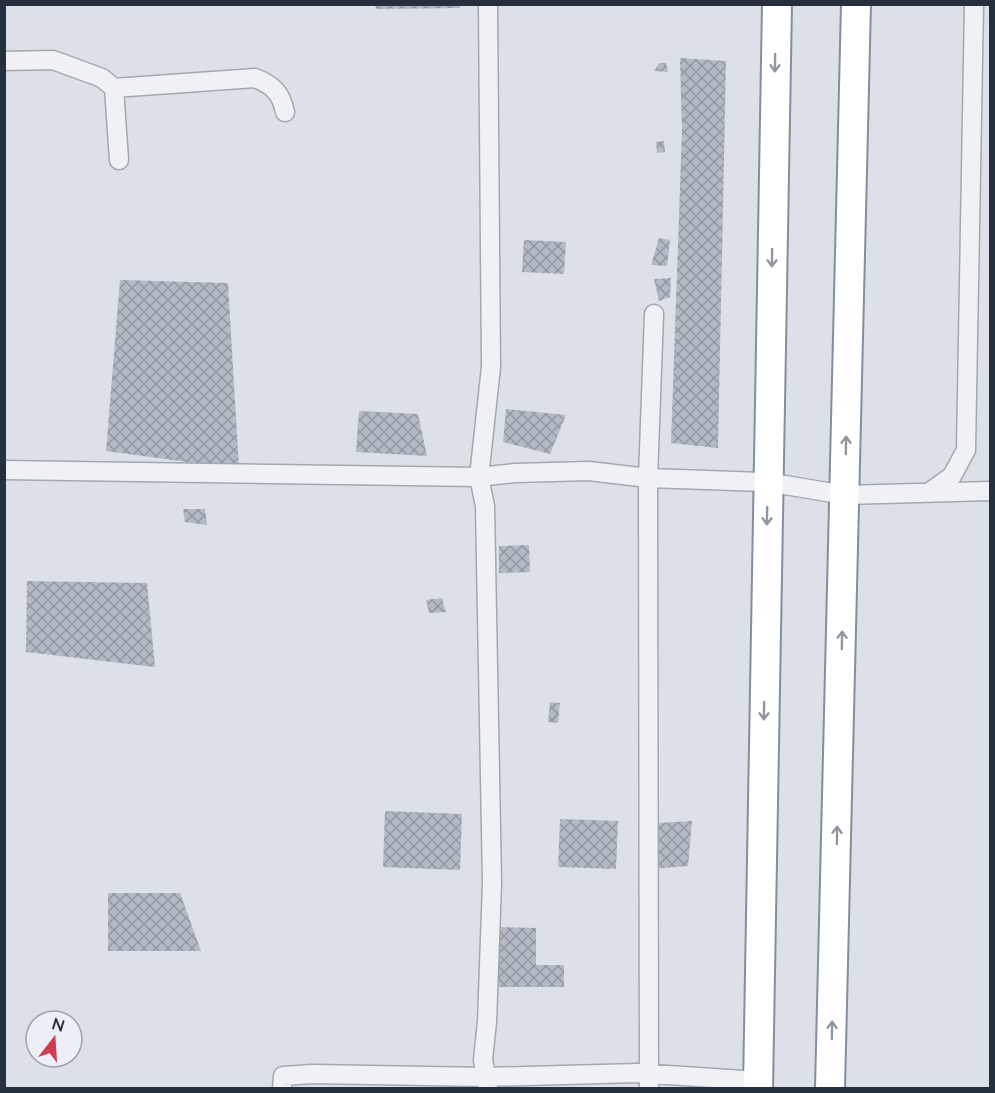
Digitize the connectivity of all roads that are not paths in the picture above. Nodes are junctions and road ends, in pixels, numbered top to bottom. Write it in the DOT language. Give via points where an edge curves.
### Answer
graph roads {
  1 [pos="488,4"];
  2 [pos="777,4"];
  3 [pos="856,4"];
  4 [pos="974,4"];
  5 [pos="4,61"];
  6 [pos="114,88"];
  7 [pos="285,112"];
  8 [pos="119,160"];
  9 [pos="654,314"];
  10 [pos="4,470"];
  11 [pos="479,477"];
  12 [pos="648,478"];
  13 [pos="767,482"];
  14 [pos="990,490"];
  15 [pos="931,491"];
  16 [pos="845,495"];
  17 [pos="650,1081"];
  18 [pos="487,1083"];
  19 [pos="758,1085"];
  20 [pos="282,1089"];
  21 [pos="830,1089"];
  1 -- 11 [label="street" via="491,367"];
  2 -- 13 [label="highway, one-way"];
  16 -- 3 [label="highway, one-way"];
  4 -- 15 [label="street" via="966,450 952,477"];
  5 -- 6 [label="street" via="53,60 102,78"];
  6 -- 7 [label="street" via="255,78 271,84 282,97"];
  6 -- 8 [label="street"];
  9 -- 12 [label="street"];
  10 -- 11 [label="street"];
  11 -- 12 [label="street" via="515,472 589,471"];
  11 -- 18 [label="street" via="485,506 492,882 483,1060"];
  12 -- 13 [label="street"];
  12 -- 17 [label="street"];
  13 -- 16 [label="street"];
  13 -- 19 [label="highway, one-way"];
  14 -- 15 [label="street"];
  15 -- 16 [label="street"];
  21 -- 16 [label="highway, one-way"];
  17 -- 18 [label="street"];
  17 -- 19 [label="street"];
  18 -- 20 [label="street" via="312,1074 283,1076"];
}
